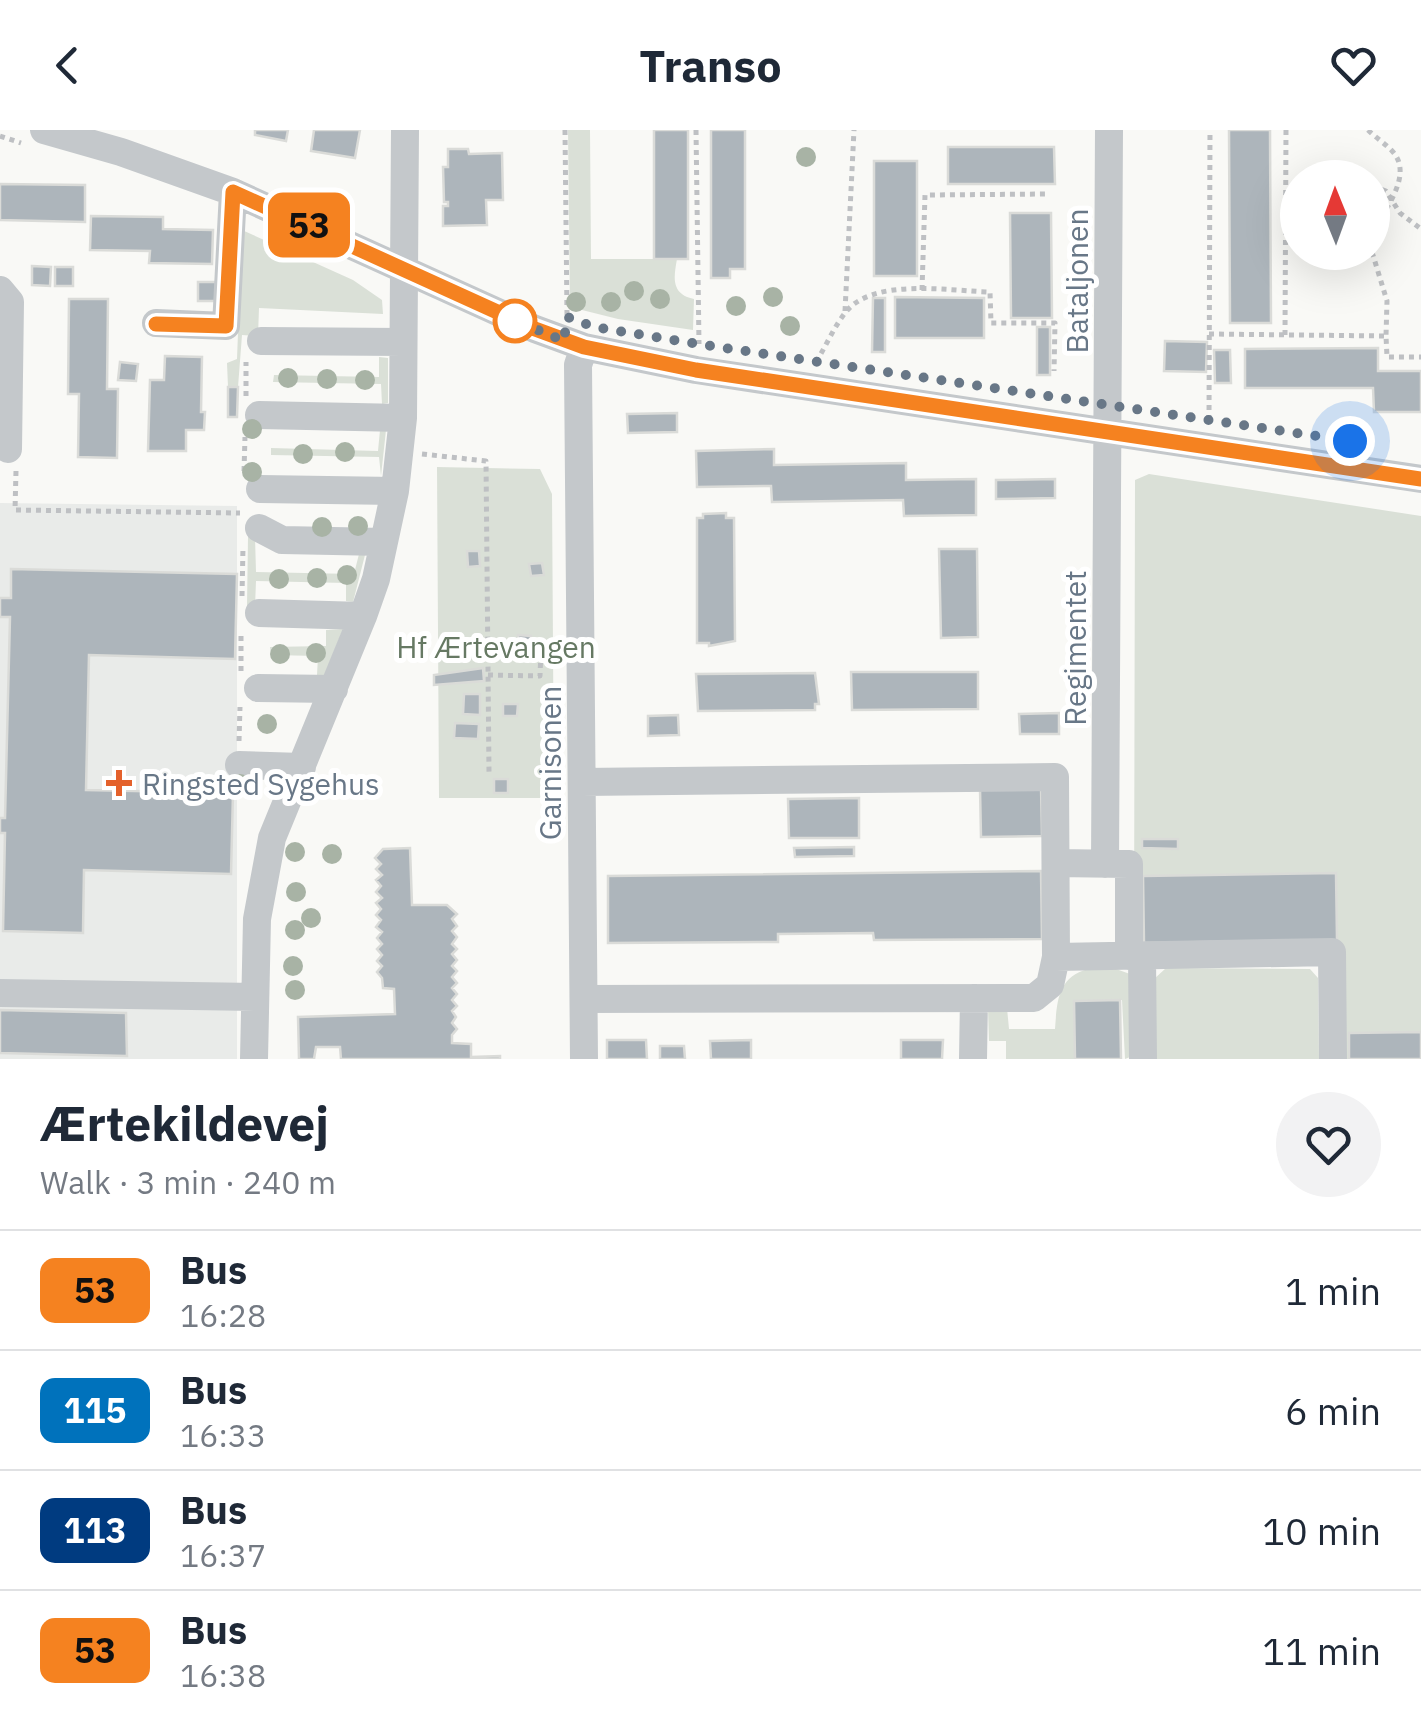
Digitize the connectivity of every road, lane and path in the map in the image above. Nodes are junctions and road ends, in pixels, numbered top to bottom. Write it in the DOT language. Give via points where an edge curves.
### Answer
graph roads {
  1 [pos="44,130"];
  2 [pos="404,130"];
  3 [pos="565,130"];
  4 [pos="696,130"];
  5 [pos="854,130"];
  6 [pos="1109,130"];
  7 [pos="1210,130"];
  8 [pos="1286,130"];
  9 [pos="1368,130"];
  10 [pos="1286,160"];
  11 [pos="233,192"];
  12 [pos="1048,194"];
  13 [pos="1391,198"];
  14 [pos="1421,229"];
  15 [pos="1285,270"];
  16 [pos="1378,270"];
  17 [pos="406,271"];
  18 [pos="0,290"];
  19 [pos="922,290"];
  20 [pos="845,312"];
  21 [pos="554,314"];
  22 [pos="156,324"];
  23 [pos="574,332"];
  24 [pos="1210,334"];
  25 [pos="1284,335"];
  26 [pos="1386,336"];
  27 [pos="261,341"];
  28 [pos="403,342"];
  29 [pos="698,344"];
  30 [pos="1421,357"];
  31 [pos="835,364"];
  32 [pos="1054,371"];
  33 [pos="260,415"];
  34 [pos="403,418"];
  35 [pos="1191,418"];
  36 [pos="1108,433"];
  37 [pos="8,450"];
  38 [pos="400,452"];
  39 [pos="1421,479"];
  40 [pos="260,489"];
  41 [pos="395,492"];
  42 [pos="251,520"];
  43 [pos="384,542"];
  44 [pos="258,613"];
  45 [pos="363,616"];
  46 [pos="541,650"];
  47 [pos="488,676"];
  48 [pos="258,688"];
  49 [pos="334,689"];
  50 [pos="238,764"];
  51 [pos="302,767"];
  52 [pos="490,773"];
  53 [pos="582,782"];
  54 [pos="1056,864"];
  55 [pos="1105,864"];
  56 [pos="1056,957"];
  57 [pos="1136,957"];
  58 [pos="0,992"];
  59 [pos="255,997"];
  60 [pos="974,998"];
  61 [pos="584,999"];
  62 [pos="254,1059"];
  63 [pos="584,1059"];
  64 [pos="973,1059"];
  65 [pos="1143,1059"];
  66 [pos="1334,1059"];
  1 -- 11 [label="street"];
  2 -- 17 [label="street"];
  3 -- 23 [label="path"];
  4 -- 29 [label="path"];
  5 -- 20 [label="path"];
  6 -- 36 [label="street, Bataljonen"];
  7 -- 24 [label="path"];
  8 -- 10 [label="path"];
  9 -- 13 [label="path" via="1396,154 1400,182"];
  11 -- 17 [label="street"];
  11 -- 22 [label="street" via="226,326"];
  12 -- 19 [label="path" via="925,195"];
  13 -- 14 [label="path"];
  15 -- 25 [label="path"];
  16 -- 26 [label="path" via="1388,301"];
  17 -- 23 [label="street"];
  17 -- 28 [label="street"];
  18 -- 37 [label="street" via="10,302"];
  19 -- 20 [label="path" via="866,294"];
  19 -- 32 [label="path" via="990,292 991,323 1055,323"];
  20 -- 31 [label="path" via="816,362"];
  21 -- 23 [label="path"];
  23 -- 36 [label="street" via="696,370"];
  23 -- 53 [label="street, Garnisonen"];
  24 -- 25 [label="path"];
  24 -- 35 [label="path" via="1209,420"];
  25 -- 26 [label="path"];
  26 -- 30 [label="path" via="1387,357"];
  27 -- 28 [label="street"];
  28 -- 34 [label="street"];
  33 -- 34 [label="street"];
  34 -- 38 [label="street"];
  36 -- 39 [label="street"];
  36 -- 55 [label="street, Regimentet"];
  37 -- 42 [label="path" via="17,455 15,510"];
  38 -- 41 [label="street"];
  38 -- 47 [label="path" via="486,461"];
  40 -- 41 [label="street"];
  41 -- 43 [label="street"];
  42 -- 43 [label="street" via="282,540"];
  43 -- 45 [label="street"];
  44 -- 45 [label="street"];
  45 -- 49 [label="street"];
  46 -- 47 [label="path" via="540,676"];
  47 -- 52 [label="path"];
  48 -- 49 [label="street"];
  49 -- 51 [label="street"];
  50 -- 51 [label="street"];
  51 -- 59 [label="street" via="272,838 257,918"];
  53 -- 54 [label="street" via="1054,777"];
  53 -- 61 [label="street, Garnisonen"];
  54 -- 55 [label="street"];
  54 -- 56 [label="street"];
  55 -- 57 [label="street" via="1129,864"];
  56 -- 57 [label="street"];
  56 -- 60 [label="street" via="1050,985 1034,998"];
  57 -- 65 [label="street"];
  57 -- 66 [label="street" via="1332,952"];
  58 -- 59 [label="street"];
  59 -- 62 [label="street"];
  60 -- 61 [label="street"];
  60 -- 64 [label="street"];
  61 -- 63 [label="street, Garnisonen"];
}
